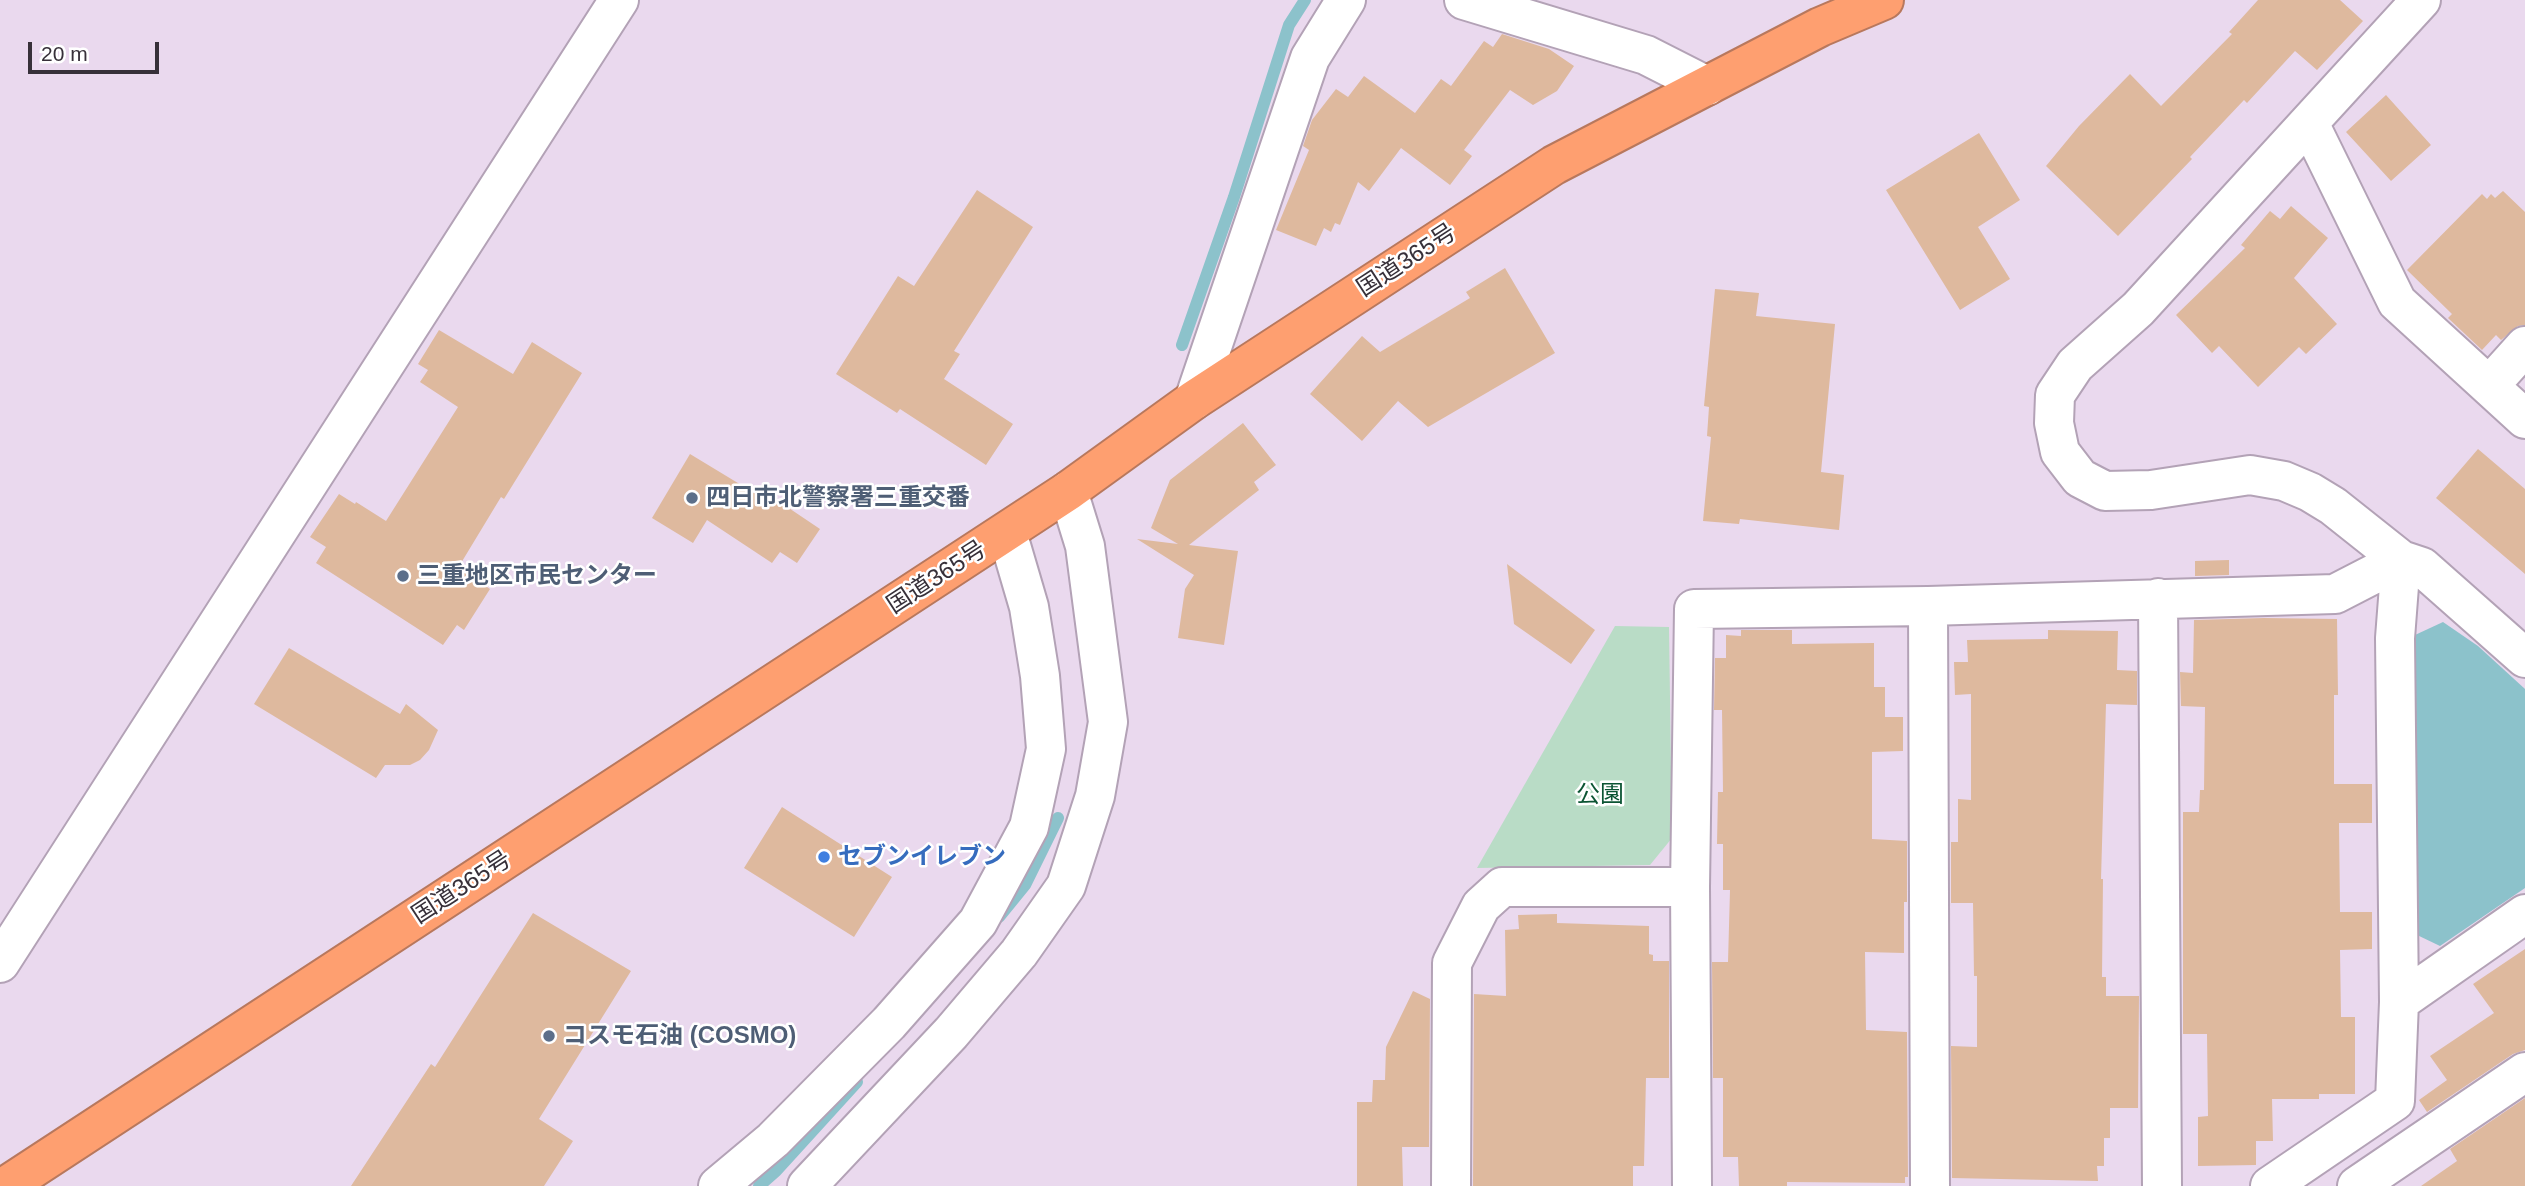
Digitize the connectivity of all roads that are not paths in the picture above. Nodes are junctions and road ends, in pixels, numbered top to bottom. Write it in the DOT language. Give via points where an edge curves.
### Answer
graph roads {
  1 [pos="619,0"];
  2 [pos="1346,0"];
  3 [pos="1464,0"];
  4 [pos="1884,0"];
  5 [pos="2421,0"];
  6 [pos="1707,86"];
  7 [pos="2309,123"];
  8 [pos="2525,346"];
  9 [pos="2489,386"];
  10 [pos="1194,400"];
  11 [pos="2525,419"];
  12 [pos="1068,491"];
  13 [pos="1007,532"];
  14 [pos="2401,560"];
  15 [pos="2158,598"];
  16 [pos="1928,606"];
  17 [pos="2525,658"];
  18 [pos="1690,887"];
  19 [pos="2525,914"];
  20 [pos="0,963"];
  21 [pos="2399,1002"];
  22 [pos="2525,1072"];
  23 [pos="6,1186"];
  24 [pos="718,1186"];
  25 [pos="807,1186"];
  26 [pos="1451,1186"];
  27 [pos="1692,1186"];
  28 [pos="1930,1186"];
  29 [pos="2162,1186"];
  30 [pos="2270,1186"];
  31 [pos="2357,1186"];
  1 -- 20 [label="street"];
  2 -- 10 [label="street" via="1310,58"];
  3 -- 6 [label="street" via="1646,55"];
  4 -- 6 [label="highway, 国道365号" via="1820,27"];
  5 -- 7 [label="street"];
  6 -- 10 [label="highway, 国道365号" via="1554,165"];
  7 -- 9 [label="street" via="2397,302"];
  7 -- 14 [label="street" via="2138,309 2076,365 2055,395 2060,452 2080,478 2105,491 2151,490 2250,475 2284,481 2333,506"];
  8 -- 9 [label="street"];
  9 -- 11 [label="street"];
  10 -- 12 [label="highway, 国道365号"];
  12 -- 13 [label="highway, 国道365号"];
  12 -- 25 [label="street" via="1085,546 1108,722 1095,796 1066,886 1019,953 951,1033"];
  13 -- 23 [label="highway, 国道365号"];
  13 -- 24 [label="street" via="1029,607 1046,749 1029,827 978,922 860,1053 773,1140"];
  14 -- 15 [label="street" via="2335,594"];
  14 -- 17 [label="street" via="2422,567"];
  14 -- 21 [label="street" via="2395,638"];
  15 -- 16 [label="street"];
  15 -- 29 [label="street"];
  16 -- 18 [label="street" via="1694,609"];
  16 -- 28 [label="street"];
  18 -- 26 [label="street" via="1502,887 1481,906 1452,962"];
  18 -- 27 [label="street"];
  19 -- 21 [label="street"];
  21 -- 30 [label="street" via="2395,1101"];
  22 -- 31 [label="street"];
}
